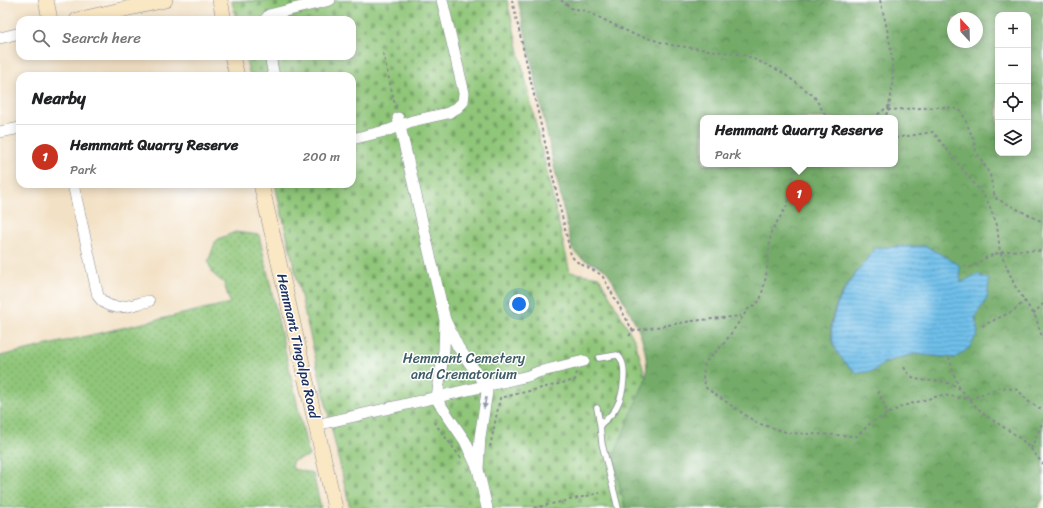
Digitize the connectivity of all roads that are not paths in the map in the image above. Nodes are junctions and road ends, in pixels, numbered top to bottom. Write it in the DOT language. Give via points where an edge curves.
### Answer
graph roads {
  1 [pos="46,0"];
  2 [pos="165,0"];
  3 [pos="220,0"];
  4 [pos="330,0"];
  5 [pos="442,0"];
  6 [pos="49,16"];
  7 [pos="95,16"];
  8 [pos="223,16"];
  9 [pos="268,16"];
  10 [pos="16,34"];
  11 [pos="0,38"];
  12 [pos="233,60"];
  13 [pos="271,60"];
  14 [pos="236,72"];
  15 [pos="273,72"];
  16 [pos="399,122"];
  17 [pos="16,129"];
  18 [pos="0,132"];
  19 [pos="356,138"];
  20 [pos="74,188"];
  21 [pos="262,188"];
  22 [pos="149,301"];
  23 [pos="444,320"];
  24 [pos="458,347"];
  25 [pos="444,350"];
  26 [pos="599,358"];
  27 [pos="579,362"];
  28 [pos="486,386"];
  29 [pos="437,397"];
  30 [pos="597,408"];
  31 [pos="316,425"];
  32 [pos="600,425"];
  33 [pos="480,437"];
  34 [pos="465,441"];
  35 [pos="478,469"];
  36 [pos="335,508"];
  37 [pos="487,508"];
  38 [pos="618,508"];
  1 -- 6 [label="street"];
  2 -- 7 [label="street"];
  3 -- 8 [label="street"];
  4 -- 9 [label="street"];
  5 -- 16 [label="street" via="464,94 463,102 448,113"];
  10 -- 11 [label="street"];
  12 -- 14 [label="street"];
  13 -- 15 [label="street"];
  16 -- 19 [label="street"];
  16 -- 23 [label="street"];
  17 -- 18 [label="street"];
  20 -- 22 [label="street" via="98,296 103,303 113,308"];
  21 -- 31 [label="street, Hemmant Tingalpa Road"];
  23 -- 24 [label="street"];
  23 -- 25 [label="street"];
  24 -- 25 [label="street"];
  24 -- 28 [label="street"];
  25 -- 29 [label="street"];
  26 -- 32 [label="lane" via="617,355 623,361 624,369 623,386 617,407"];
  27 -- 28 [label="street"];
  28 -- 29 [label="street"];
  28 -- 33 [label="street, one-way"];
  29 -- 31 [label="street"];
  29 -- 34 [label="street"];
  30 -- 32 [label="lane"];
  31 -- 36 [label="street, Hemmant Tingalpa Road"];
  32 -- 38 [label="lane" via="602,444"];
  33 -- 34 [label="street" via="473,441"];
  33 -- 35 [label="street"];
  34 -- 35 [label="street"];
  35 -- 37 [label="street"];
}
